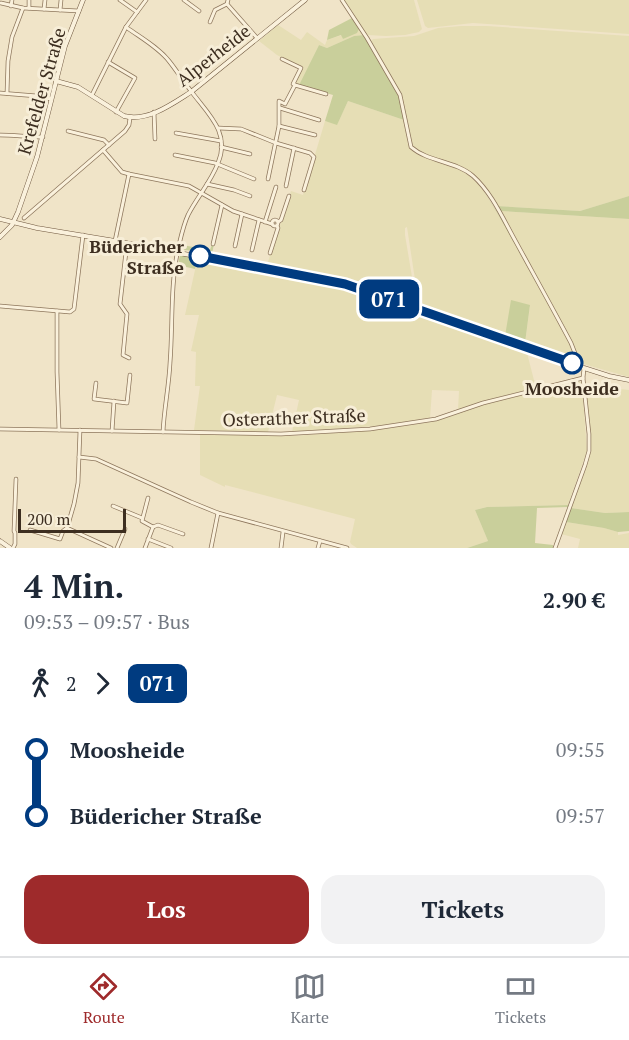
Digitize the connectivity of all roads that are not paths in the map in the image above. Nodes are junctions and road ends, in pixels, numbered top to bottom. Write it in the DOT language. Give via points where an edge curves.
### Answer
graph roads {
  1 [pos="12,0"];
  2 [pos="29,0"];
  3 [pos="45,0"];
  4 [pos="61,0"];
  5 [pos="83,0"];
  6 [pos="120,0"];
  7 [pos="146,0"];
  8 [pos="184,0"];
  9 [pos="305,0"];
  10 [pos="342,0"];
  11 [pos="227,2"];
  12 [pos="1,3"];
  13 [pos="11,6"];
  14 [pos="22,8"];
  15 [pos="29,8"];
  16 [pos="44,9"];
  17 [pos="60,10"];
  18 [pos="79,11"];
  19 [pos="199,11"];
  20 [pos="137,12"];
  21 [pos="210,22"];
  22 [pos="126,27"];
  23 [pos="257,38"];
  24 [pos="282,59"];
  25 [pos="108,62"];
  26 [pos="56,81"];
  27 [pos="295,85"];
  28 [pos="191,92"];
  29 [pos="0,93"];
  30 [pos="7,93"];
  31 [pos="326,94"];
  32 [pos="92,95"];
  33 [pos="51,99"];
  34 [pos="280,108"];
  35 [pos="116,112"];
  36 [pos="154,112"];
  37 [pos="130,117"];
  38 [pos="319,120"];
  39 [pos="279,126"];
  40 [pos="218,128"];
  41 [pos="68,130"];
  42 [pos="176,133"];
  43 [pos="0,135"];
  44 [pos="315,135"];
  45 [pos="43,137"];
  46 [pos="155,139"];
  47 [pos="221,141"];
  48 [pos="276,143"];
  49 [pos="109,145"];
  50 [pos="221,147"];
  51 [pos="294,148"];
  52 [pos="103,150"];
  53 [pos="250,154"];
  54 [pos="175,155"];
  55 [pos="218,165"];
  56 [pos="129,174"];
  57 [pos="254,179"];
  58 [pos="268,179"];
  59 [pos="207,184"];
  60 [pos="286,186"];
  61 [pos="276,187"];
  62 [pos="304,190"];
  63 [pos="202,193"];
  64 [pos="250,196"];
  65 [pos="289,196"];
  66 [pos="222,205"];
  67 [pos="242,214"];
  68 [pos="24,218"];
  69 [pos="0,219"];
  70 [pos="259,220"];
  71 [pos="265,222"];
  72 [pos="14,223"];
  73 [pos="278,224"];
  74 [pos="83,235"];
  75 [pos="0,237"];
  76 [pos="116,241"];
  77 [pos="127,243"];
  78 [pos="213,244"];
  79 [pos="235,246"];
  80 [pos="252,250"];
  81 [pos="177,252"];
  82 [pos="270,253"];
  83 [pos="0,306"];
  84 [pos="57,311"];
  85 [pos="129,358"];
  86 [pos="577,365"];
  87 [pos="584,368"];
  88 [pos="130,375"];
  89 [pos="583,378"];
  90 [pos="629,380"];
  91 [pos="96,383"];
  92 [pos="114,401"];
  93 [pos="0,429"];
  94 [pos="59,430"];
  95 [pos="80,430"];
  96 [pos="112,431"];
  97 [pos="163,432"];
  98 [pos="80,457"];
  99 [pos="16,478"];
  100 [pos="148,498"];
  101 [pos="113,506"];
  102 [pos="219,513"];
  103 [pos="142,518"];
  104 [pos="153,527"];
  105 [pos="67,528"];
  106 [pos="125,529"];
  107 [pos="30,530"];
  108 [pos="284,531"];
  109 [pos="183,534"];
  110 [pos="148,539"];
  111 [pos="0,541"];
  112 [pos="320,541"];
  113 [pos="101,546"];
  114 [pos="11,548"];
  115 [pos="111,548"];
  116 [pos="117,548"];
  117 [pos="145,548"];
  118 [pos="171,548"];
  119 [pos="211,548"];
  120 [pos="281,548"];
  121 [pos="318,548"];
  122 [pos="347,548"];
  123 [pos="555,548"];
  1 -- 13 [label="street"];
  2 -- 15 [label="street"];
  3 -- 16 [label="street"];
  4 -- 17 [label="street"];
  5 -- 18 [label="main road, Krefelder Straße"];
  6 -- 20 [label="street"];
  7 -- 20 [label="street"];
  8 -- 19 [label="street"];
  9 -- 23 [label="main road, Alperheide"];
  10 -- 86 [label="street" via="400,95 411,147 471,174 482,186 571,343"];
  11 -- 21 [label="street" via="215,10"];
  11 -- 23 [label="street"];
  12 -- 13 [label="street"];
  13 -- 14 [label="street"];
  14 -- 15 [label="street"];
  14 -- 30 [label="street" via="12,37"];
  15 -- 16 [label="street"];
  16 -- 17 [label="street"];
  17 -- 18 [label="street"];
  18 -- 26 [label="main road, Krefelder Straße"];
  20 -- 22 [label="street"];
  22 -- 25 [label="street"];
  22 -- 28 [label="street" via="164,55"];
  23 -- 28 [label="main road, Alperheide"];
  24 -- 27 [label="street" via="301,68"];
  25 -- 32 [label="street"];
  25 -- 35 [label="street" via="135,78"];
  26 -- 32 [label="main road"];
  26 -- 33 [label="main road, Krefelder Straße"];
  27 -- 31 [label="street"];
  27 -- 34 [label="street" via="285,104 279,101"];
  28 -- 36 [label="main road, Alperheide"];
  28 -- 40 [label="street"];
  29 -- 30 [label="street"];
  30 -- 33 [label="street"];
  32 -- 35 [label="main road"];
  33 -- 45 [label="main road, Krefelder Straße"];
  34 -- 38 [label="street"];
  34 -- 39 [label="street"];
  35 -- 37 [label="main road"];
  36 -- 37 [label="main road, Alperheide"];
  36 -- 46 [label="street"];
  37 -- 49 [label="street" via="129,126"];
  39 -- 44 [label="street"];
  39 -- 48 [label="street"];
  40 -- 47 [label="street"];
  40 -- 48 [label="street" via="241,129"];
  41 -- 49 [label="street"];
  42 -- 47 [label="street"];
  43 -- 45 [label="street"];
  45 -- 72 [label="main road, Krefelder Straße"];
  47 -- 50 [label="street"];
  48 -- 51 [label="street"];
  48 -- 58 [label="street"];
  49 -- 52 [label="street"];
  50 -- 53 [label="street"];
  50 -- 55 [label="street"];
  51 -- 60 [label="street"];
  51 -- 62 [label="street" via="314,158"];
  52 -- 56 [label="street" via="122,172"];
  52 -- 68 [label="street"];
  54 -- 55 [label="street"];
  55 -- 57 [label="street"];
  55 -- 59 [label="street"];
  56 -- 63 [label="street" via="189,186"];
  56 -- 76 [label="street"];
  59 -- 63 [label="street"];
  59 -- 64 [label="street"];
  61 -- 71 [label="street"];
  63 -- 66 [label="street"];
  63 -- 81 [label="street" via="183,226"];
  65 -- 73 [label="street"];
  66 -- 67 [label="street"];
  66 -- 78 [label="street"];
  67 -- 70 [label="street"];
  67 -- 79 [label="street"];
  69 -- 72 [label="main road"];
  70 -- 71 [label="street"];
  70 -- 80 [label="street"];
  71 -- 73 [label="street" via="272,224 275,220"];
  72 -- 74 [label="main road"];
  72 -- 75 [label="main road"];
  73 -- 82 [label="street"];
  74 -- 76 [label="main road"];
  74 -- 84 [label="street" via="74,309"];
  76 -- 77 [label="main road"];
  77 -- 81 [label="main road"];
  77 -- 85 [label="street" via="120,304 127,314 123,355"];
  81 -- 86 [label="main road" via="345,284"];
  81 -- 97 [label="street"];
  83 -- 84 [label="street"];
  84 -- 94 [label="street"];
  86 -- 87 [label="main road"];
  87 -- 89 [label="street"];
  87 -- 90 [label="main road"];
  88 -- 92 [label="street" via="127,403"];
  89 -- 97 [label="street, Osterather Straße" via="436,419 385,427 292,434"];
  89 -- 123 [label="street" via="589,451"];
  91 -- 92 [label="street" via="94,399"];
  92 -- 96 [label="street"];
  93 -- 94 [label="street, Osterather Straße"];
  94 -- 95 [label="street, Osterather Straße"];
  95 -- 96 [label="street, Osterather Straße"];
  95 -- 98 [label="street"];
  96 -- 97 [label="street, Osterather Straße"];
  98 -- 102 [label="street" via="96,459"];
  98 -- 105 [label="street"];
  99 -- 114 [label="street" via="15,544"];
  100 -- 103 [label="street"];
  101 -- 103 [label="street"];
  102 -- 108 [label="street"];
  102 -- 119 [label="street"];
  103 -- 104 [label="street"];
  104 -- 109 [label="street" via="158,525"];
  104 -- 110 [label="street"];
  105 -- 107 [label="street" via="60,539"];
  105 -- 113 [label="street"];
  106 -- 116 [label="street"];
  108 -- 112 [label="street"];
  108 -- 120 [label="street"];
  110 -- 117 [label="street"];
  110 -- 118 [label="street"];
  111 -- 114 [label="main road"];
  112 -- 121 [label="street"];
  112 -- 122 [label="street"];
  113 -- 115 [label="street"];
}
